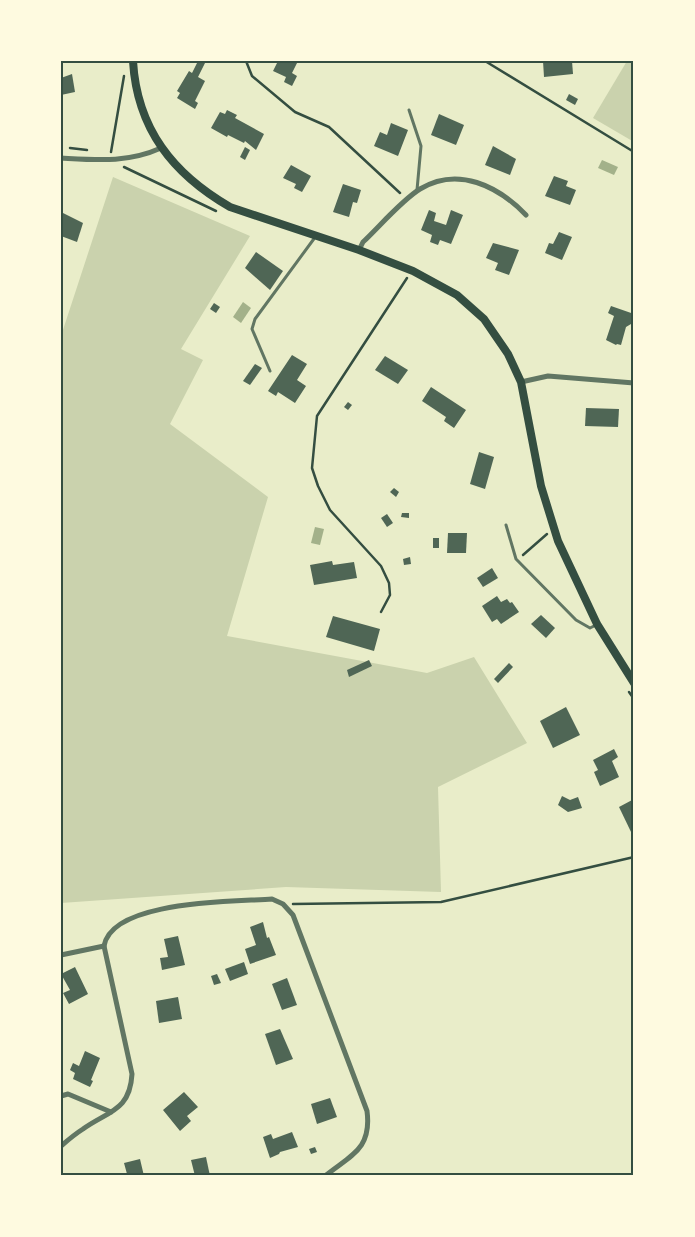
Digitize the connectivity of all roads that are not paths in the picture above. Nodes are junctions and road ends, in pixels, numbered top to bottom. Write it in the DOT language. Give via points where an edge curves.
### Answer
graph roads {
  1 [pos="134,65"];
  2 [pos="409,110"];
  3 [pos="161,148"];
  4 [pos="61,158"];
  5 [pos="418,190"];
  6 [pos="526,216"];
  7 [pos="316,236"];
  8 [pos="359,250"];
  9 [pos="270,371"];
  10 [pos="521,382"];
  11 [pos="634,383"];
  12 [pos="506,525"];
  13 [pos="597,624"];
  14 [pos="634,683"];
  15 [pos="104,946"];
  16 [pos="61,955"];
  17 [pos="61,1096"];
  18 [pos="111,1112"];
  19 [pos="61,1146"];
  20 [pos="325,1176"];
  1 -- 3 [label="main road" via="147,122"];
  2 -- 5 [label="lane" via="421,146"];
  3 -- 4 [label="street" via="139,158"];
  3 -- 7 [label="main road" via="192,182 230,207"];
  5 -- 6 [label="street" via="432,182 450,178 481,182 510,199"];
  5 -- 8 [label="street" via="363,242"];
  7 -- 8 [label="main road"];
  7 -- 9 [label="lane" via="255,319 252,329"];
  8 -- 10 [label="main road" via="413,271 457,295 484,320 508,354"];
  10 -- 11 [label="street" via="548,376"];
  10 -- 13 [label="main road" via="548,511 572,576"];
  12 -- 13 [label="lane" via="516,559 576,620 590,628"];
  13 -- 14 [label="main road"];
  15 -- 16 [label="street"];
  15 -- 18 [label="street" via="132,1074 132,1088 127,1100"];
  15 -- 20 [label="street" via="106,937 120,923 161,908 272,899 283,904 293,915 367,1111 368,1135 360,1148"];
  17 -- 18 [label="street" via="68,1094"];
  18 -- 19 [label="street" via="83,1128"];
}
